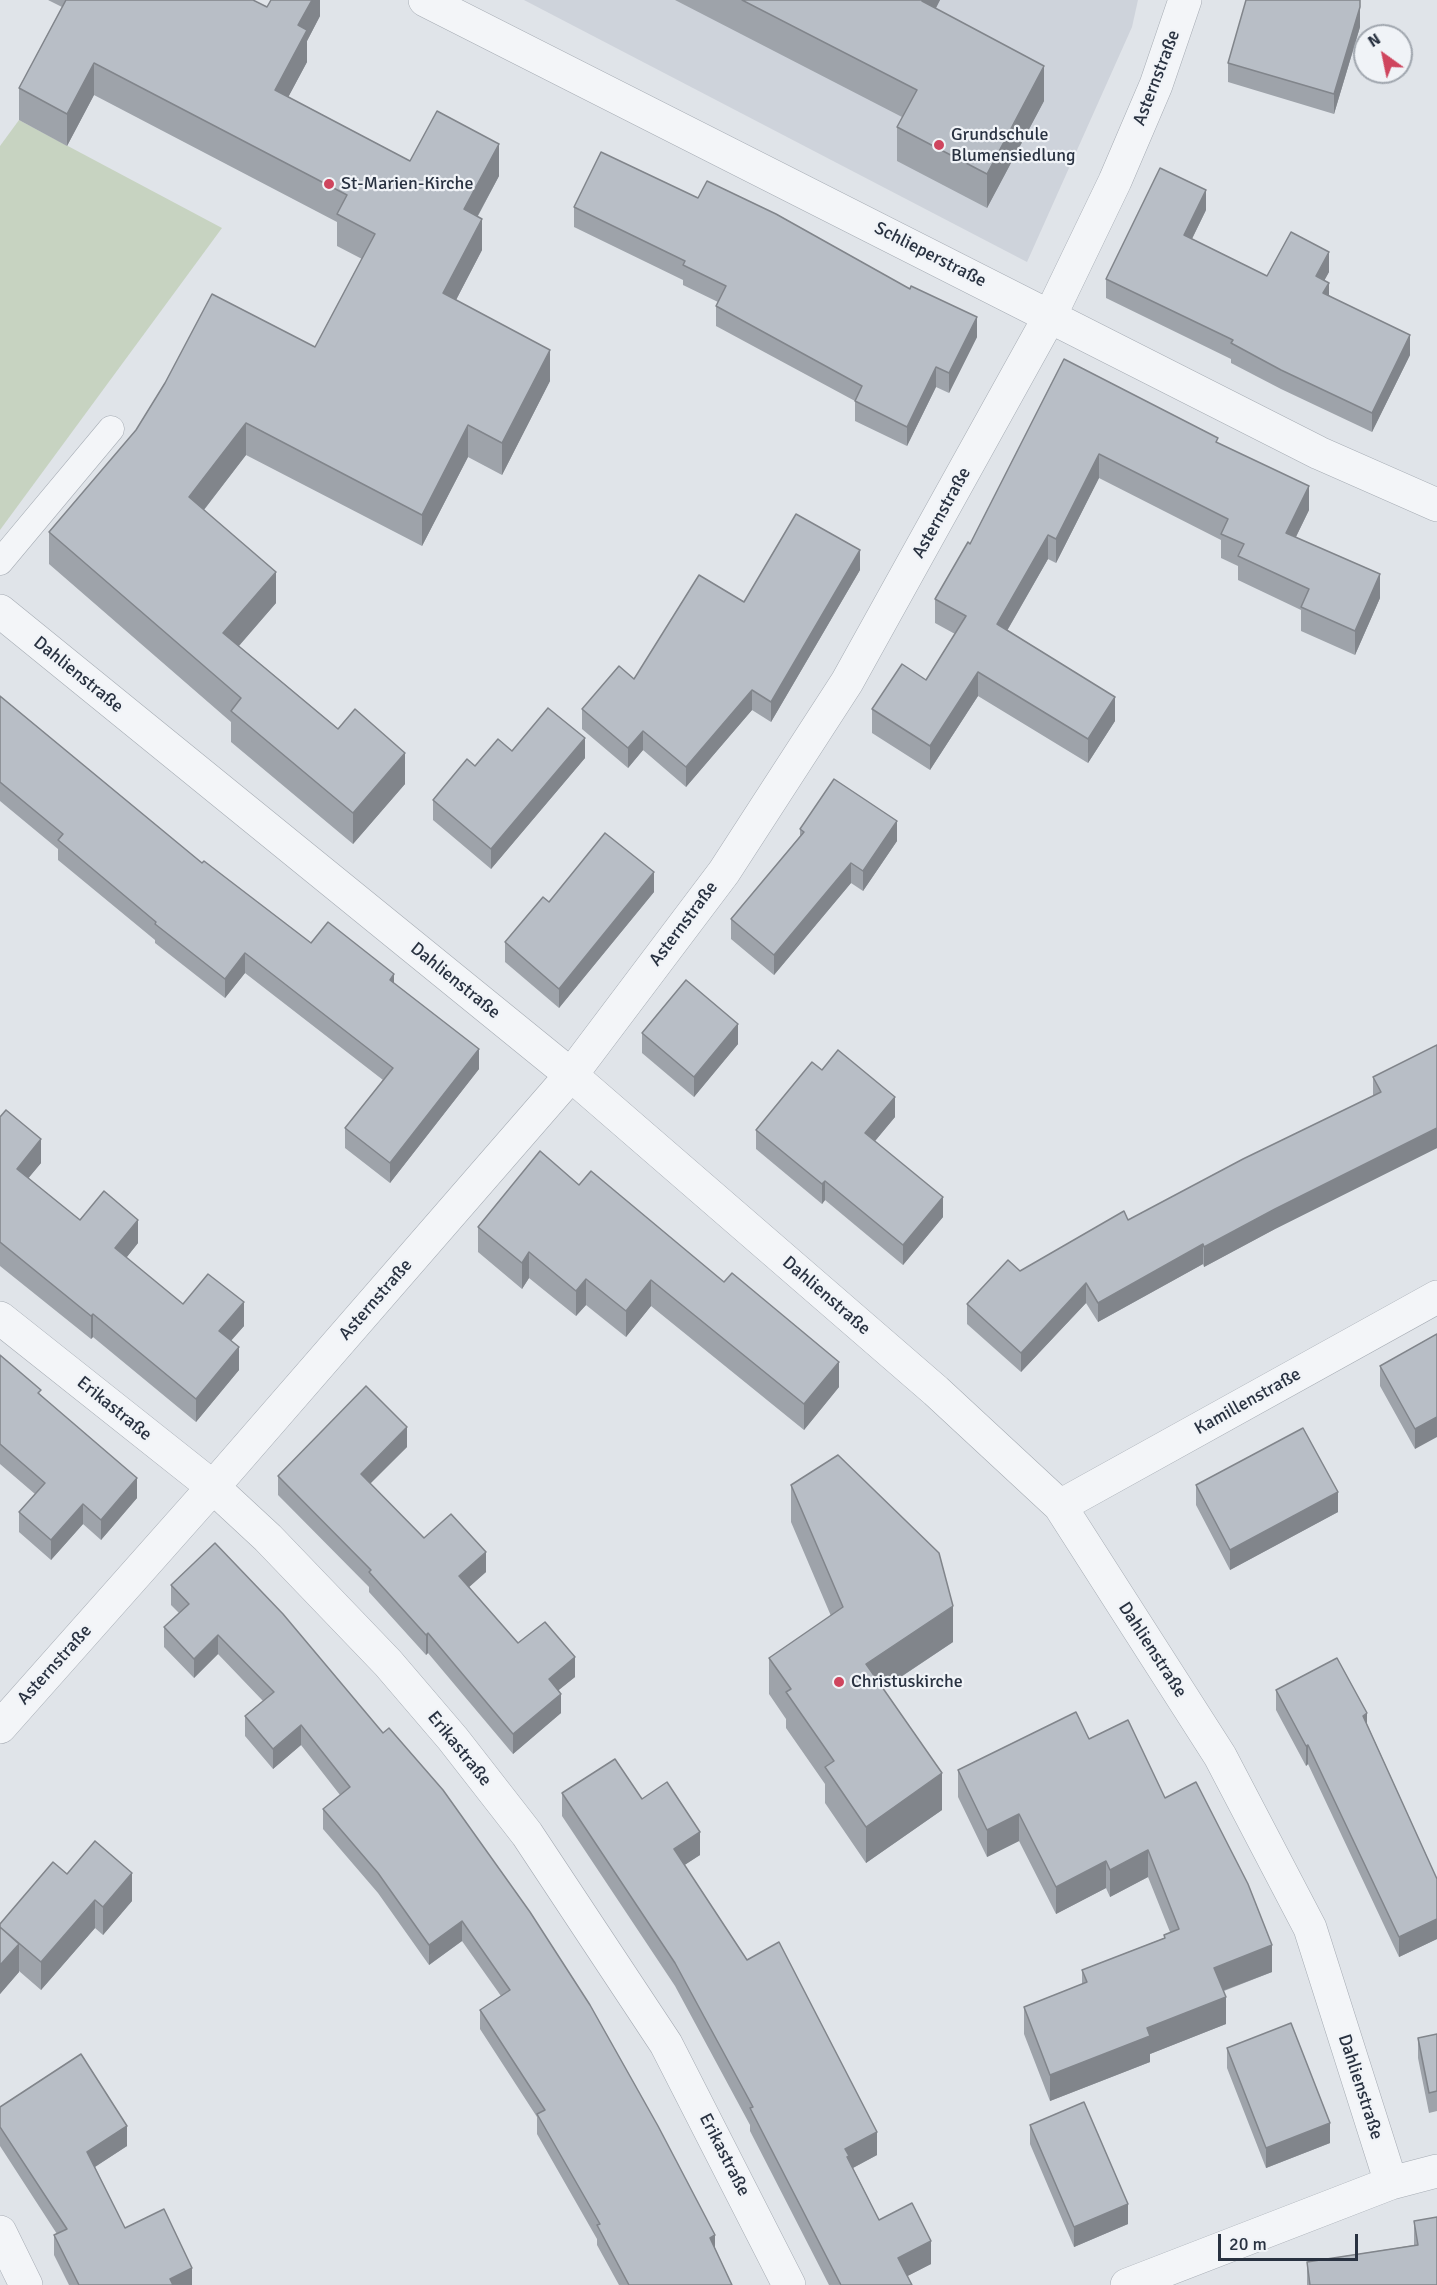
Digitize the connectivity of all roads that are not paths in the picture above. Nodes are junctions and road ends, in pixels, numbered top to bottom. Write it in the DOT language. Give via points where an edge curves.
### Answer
graph roads {
  1 [pos="425,0"];
  2 [pos="1185,0"];
  3 [pos="1050,316"];
  4 [pos="111,429"];
  5 [pos="1437,505"];
  6 [pos="0,562"];
  7 [pos="0,611"];
  8 [pos="571,1075"];
  9 [pos="1437,1297"];
  10 [pos="0,1318"];
  11 [pos="213,1487"];
  12 [pos="1060,1506"];
  13 [pos="0,1726"];
  14 [pos="1437,2171"];
  15 [pos="1391,2183"];
  16 [pos="0,2232"];
  17 [pos="26,2285"];
  18 [pos="789,2285"];
  19 [pos="1127,2285"];
  1 -- 3 [label="street, Schlieperstraße"];
  2 -- 3 [label="street, Asternstraße" via="1129,149"];
  3 -- 5 [label="street, Schlieperstraße" via="1319,453"];
  3 -- 8 [label="street, Asternstraße" via="853,672 798,762 724,872"];
  4 -- 6 [label="lane"];
  7 -- 8 [label="street, Dahlienstraße"];
  8 -- 11 [label="street, Asternstraße"];
  8 -- 12 [label="street, Dahlienstraße" via="936,1390"];
  9 -- 12 [label="street, Kamillenstraße"];
  10 -- 11 [label="street, Erikastraße"];
  11 -- 13 [label="street, Asternstraße"];
  11 -- 18 [label="street, Erikastraße" via="268,1538 388,1664 527,1834 666,2044"];
  12 -- 15 [label="street, Dahlienstraße" via="1220,1756 1310,1928"];
  14 -- 15 [label="street"];
  15 -- 19 [label="street"];
  16 -- 17 [label="street"];
}
